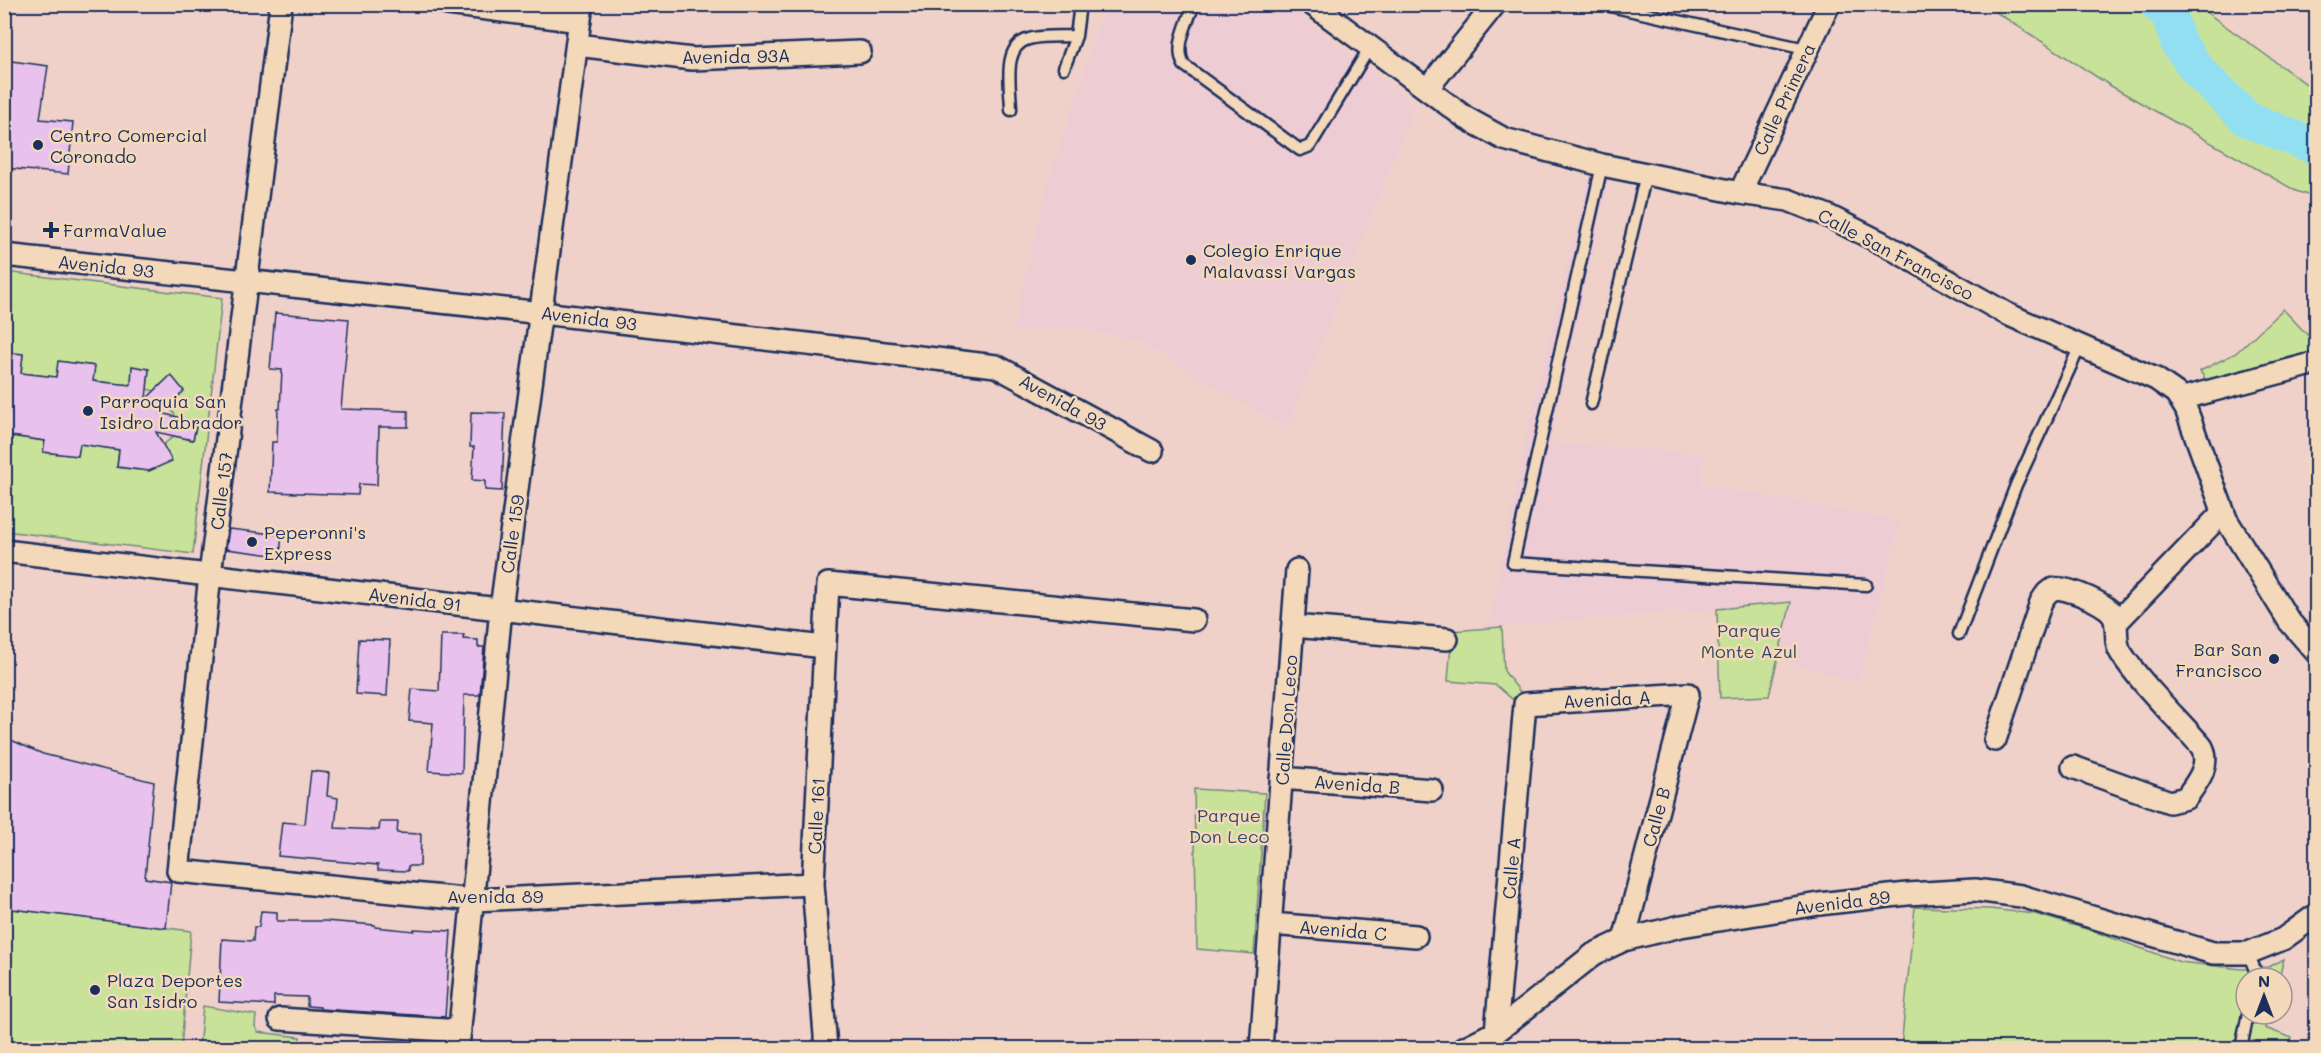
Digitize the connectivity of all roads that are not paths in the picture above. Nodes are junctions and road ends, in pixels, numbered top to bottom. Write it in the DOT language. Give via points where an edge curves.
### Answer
graph roads {
  1 [pos="281,4"];
  2 [pos="448,4"];
  3 [pos="1080,4"];
  4 [pos="1194,4"];
  5 [pos="1312,4"];
  6 [pos="1496,4"];
  7 [pos="1601,4"];
  8 [pos="1829,4"];
  9 [pos="581,13"];
  10 [pos="1076,36"];
  11 [pos="577,45"];
  12 [pos="1371,47"];
  13 [pos="1806,49"];
  14 [pos="860,52"];
  15 [pos="1065,68"];
  16 [pos="1427,89"];
  17 [pos="1011,110"];
  18 [pos="1602,165"];
  19 [pos="1646,174"];
  20 [pos="1740,193"];
  21 [pos="4,255"];
  22 [pos="248,280"];
  23 [pos="542,313"];
  24 [pos="2080,346"];
  25 [pos="2316,363"];
  26 [pos="2180,399"];
  27 [pos="1591,404"];
  28 [pos="1152,451"];
  29 [pos="2223,512"];
  30 [pos="4,551"];
  31 [pos="1297,570"];
  32 [pos="210,575"];
  33 [pos="1866,585"];
  34 [pos="501,609"];
  35 [pos="1194,620"];
  36 [pos="2116,623"];
  37 [pos="1293,626"];
  38 [pos="1959,634"];
  39 [pos="1447,639"];
  40 [pos="824,647"];
  41 [pos="2316,652"];
  42 [pos="1688,694"];
  43 [pos="1525,704"];
  44 [pos="1995,740"];
  45 [pos="2073,767"];
  46 [pos="1281,778"];
  47 [pos="1432,790"];
  48 [pos="178,871"];
  49 [pos="813,884"];
  50 [pos="474,900"];
  51 [pos="2316,915"];
  52 [pos="1271,924"];
  53 [pos="1416,936"];
  54 [pos="1624,940"];
  55 [pos="2248,953"];
  56 [pos="2253,966"];
  57 [pos="280,1019"];
  58 [pos="2246,1026"];
  59 [pos="1496,1032"];
  60 [pos="459,1040"];
  61 [pos="826,1048"];
  62 [pos="1261,1048"];
  63 [pos="1464,1048"];
  64 [pos="2241,1048"];
  1 -- 22 [label="street, Calle 157"];
  2 -- 9 [label="street"];
  3 -- 10 [label="lane"];
  4 -- 12 [label="lane" via="1179,48 1184,65 1300,150 1310,146"];
  5 -- 12 [label="street, Calle San Francisco"];
  6 -- 16 [label="street"];
  7 -- 13 [label="lane"];
  8 -- 13 [label="street, Calle Primera"];
  9 -- 11 [label="street, Calle 159"];
  10 -- 15 [label="lane"];
  10 -- 17 [label="lane" via="1029,39 1016,45 1011,58"];
  11 -- 14 [label="street, Avenida 93A" via="692,59"];
  11 -- 23 [label="street, Calle 159"];
  12 -- 16 [label="street, Calle San Francisco"];
  13 -- 20 [label="street, Calle Primera"];
  16 -- 18 [label="street, Calle San Francisco" via="1466,118 1504,139"];
  18 -- 19 [label="street, Calle San Francisco"];
  18 -- 33 [label="lane" via="1513,563"];
  19 -- 20 [label="street, Calle San Francisco"];
  19 -- 27 [label="lane"];
  20 -- 24 [label="street, Calle San Francisco" via="1788,200 1826,215 2007,314"];
  21 -- 22 [label="street, Avenida 93"];
  22 -- 23 [label="street, Avenida 93"];
  22 -- 32 [label="street, Calle 157"];
  23 -- 28 [label="street, Avenida 93" via="996,366"];
  23 -- 34 [label="street, Calle 159"];
  24 -- 26 [label="street, Calle San Francisco" via="2156,379"];
  24 -- 38 [label="lane" via="2016,485"];
  25 -- 26 [label="street"];
  26 -- 29 [label="street, Calle San Francisco"];
  29 -- 36 [label="street"];
  29 -- 41 [label="street, Calle San Francisco" via="2289,621"];
  30 -- 32 [label="street, Avenida 91"];
  31 -- 37 [label="street, Calle Don Leco"];
  32 -- 34 [label="street, Avenida 91"];
  32 -- 48 [label="street, Calle 157"];
  34 -- 40 [label="street, Avenida 91"];
  34 -- 50 [label="street, Calle 159"];
  35 -- 40 [label="street, Calle 161" via="828,584"];
  36 -- 44 [label="street" via="2102,604 2066,589 2046,593"];
  36 -- 45 [label="street" via="2119,650 2202,747 2205,766 2186,798 2170,802"];
  37 -- 39 [label="street"];
  37 -- 46 [label="street, Calle Don Leco"];
  40 -- 49 [label="street, Calle 161"];
  42 -- 43 [label="street, Avenida A"];
  42 -- 54 [label="street, Calle B"];
  43 -- 59 [label="street, Calle A"];
  46 -- 47 [label="street, Avenida B"];
  46 -- 52 [label="street, Calle Don Leco"];
  48 -- 50 [label="street, Avenida 89"];
  49 -- 50 [label="street, Avenida 89"];
  49 -- 61 [label="street, Calle 161"];
  50 -- 60 [label="street, Calle 159"];
  51 -- 55 [label="street" via="2283,939"];
  52 -- 53 [label="street, Avenida C"];
  52 -- 62 [label="street, Calle Don Leco"];
  54 -- 55 [label="street, Avenida 89" via="1681,926 1819,904 1975,890 2020,896 2213,953"];
  54 -- 59 [label="street, Avenida 89" via="1594,954"];
  55 -- 56 [label="lane"];
  57 -- 60 [label="street"];
  58 -- 64 [label="lane"];
  59 -- 63 [label="street, Avenida 89"];
}
